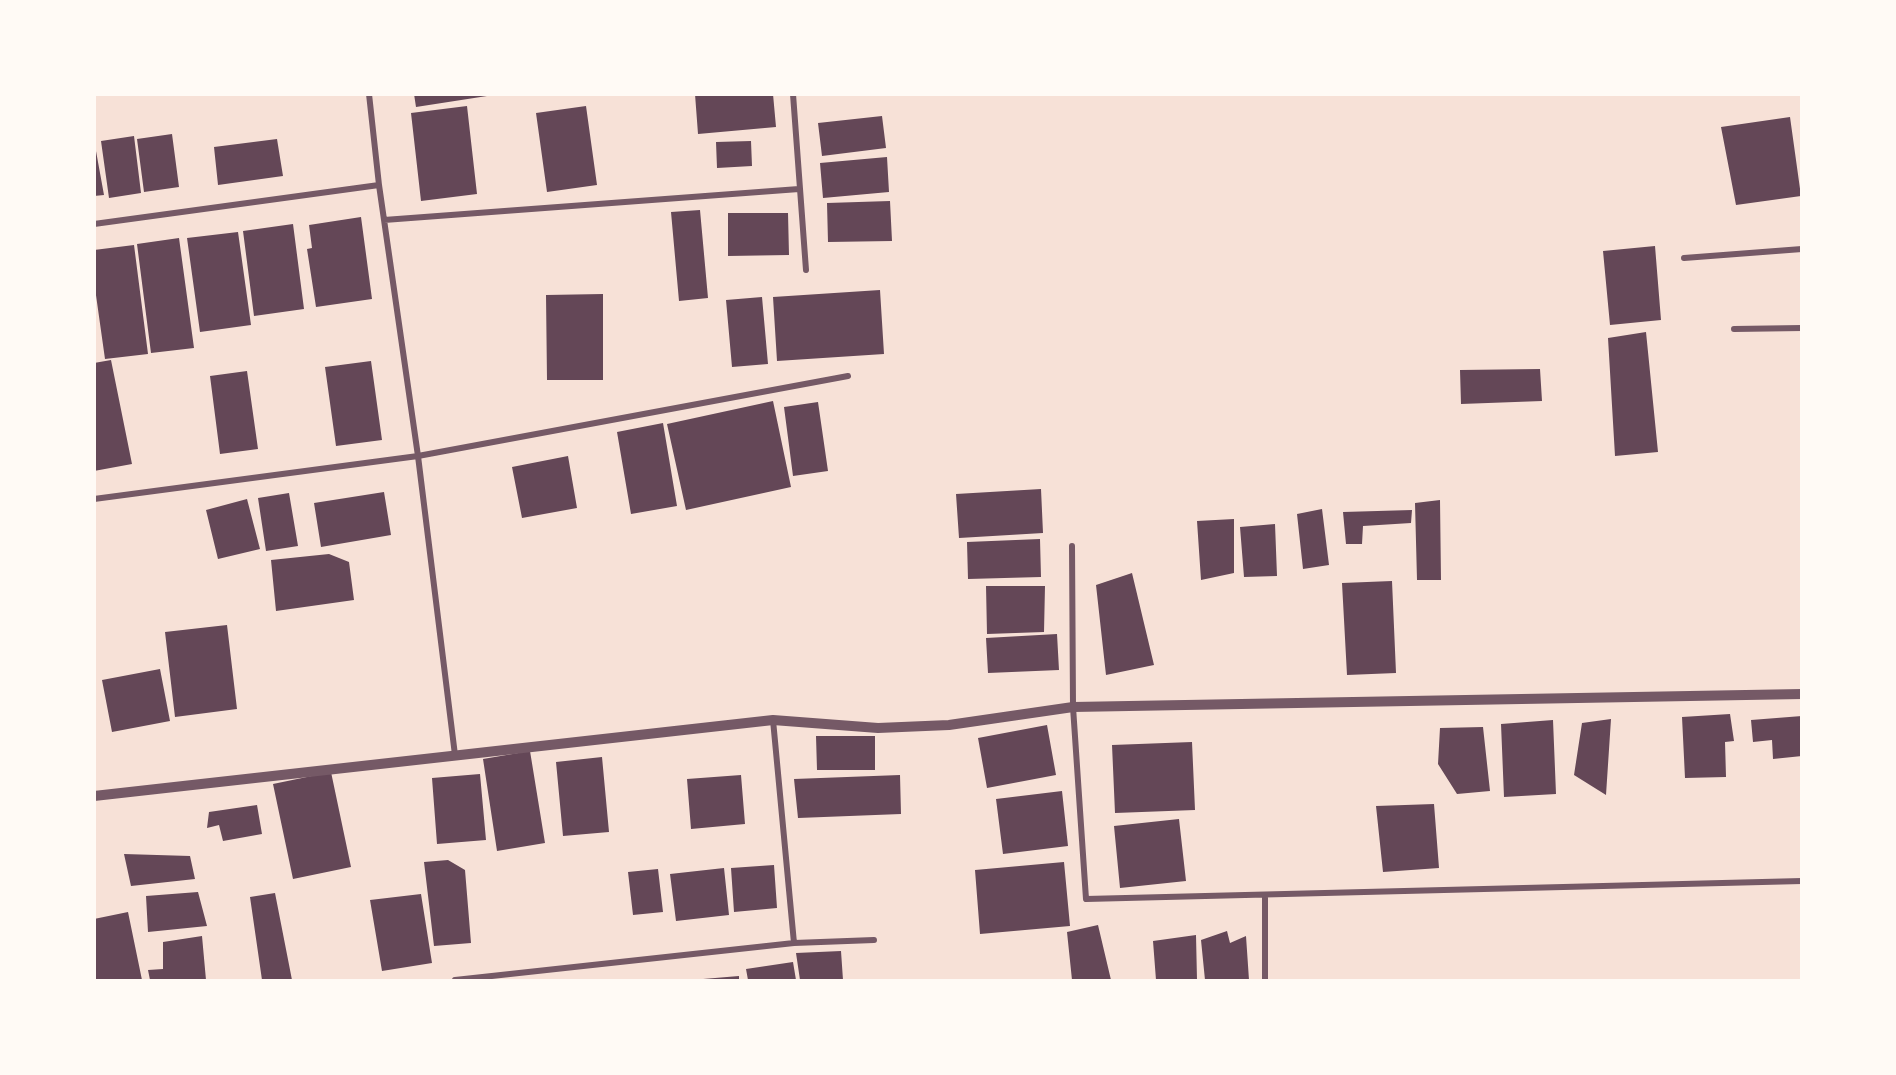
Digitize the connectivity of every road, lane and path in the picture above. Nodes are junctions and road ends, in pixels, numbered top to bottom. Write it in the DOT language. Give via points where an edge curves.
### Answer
graph roads {
  1 [pos="369,94"];
  2 [pos="793,94"];
  3 [pos="379,184"];
  4 [pos="799,189"];
  5 [pos="384,220"];
  6 [pos="94,224"];
  7 [pos="1802,249"];
  8 [pos="1684,258"];
  9 [pos="806,270"];
  10 [pos="1802,328"];
  11 [pos="1734,329"];
  12 [pos="848,376"];
  13 [pos="418,456"];
  14 [pos="94,499"];
  15 [pos="1072,546"];
  16 [pos="1802,694"];
  17 [pos="1073,707"];
  18 [pos="773,720"];
  19 [pos="454,755"];
  20 [pos="94,796"];
  21 [pos="1802,881"];
  22 [pos="1265,895"];
  23 [pos="874,940"];
  24 [pos="794,943"];
  25 [pos="456,981"];
  26 [pos="1265,981"];
  1 -- 3 [label="street"];
  2 -- 4 [label="street"];
  3 -- 5 [label="street"];
  3 -- 6 [label="street"];
  4 -- 5 [label="street"];
  4 -- 9 [label="street"];
  5 -- 13 [label="street"];
  7 -- 8 [label="street"];
  10 -- 11 [label="street"];
  12 -- 13 [label="street"];
  13 -- 14 [label="street"];
  13 -- 19 [label="street"];
  15 -- 17 [label="street"];
  16 -- 17 [label="street"];
  17 -- 18 [label="street" via="949,725 878,728"];
  17 -- 22 [label="street" via="1086,899"];
  18 -- 19 [label="street"];
  18 -- 24 [label="street"];
  19 -- 20 [label="street"];
  21 -- 22 [label="street"];
  22 -- 26 [label="street"];
  23 -- 24 [label="street"];
  24 -- 25 [label="street"];
}
